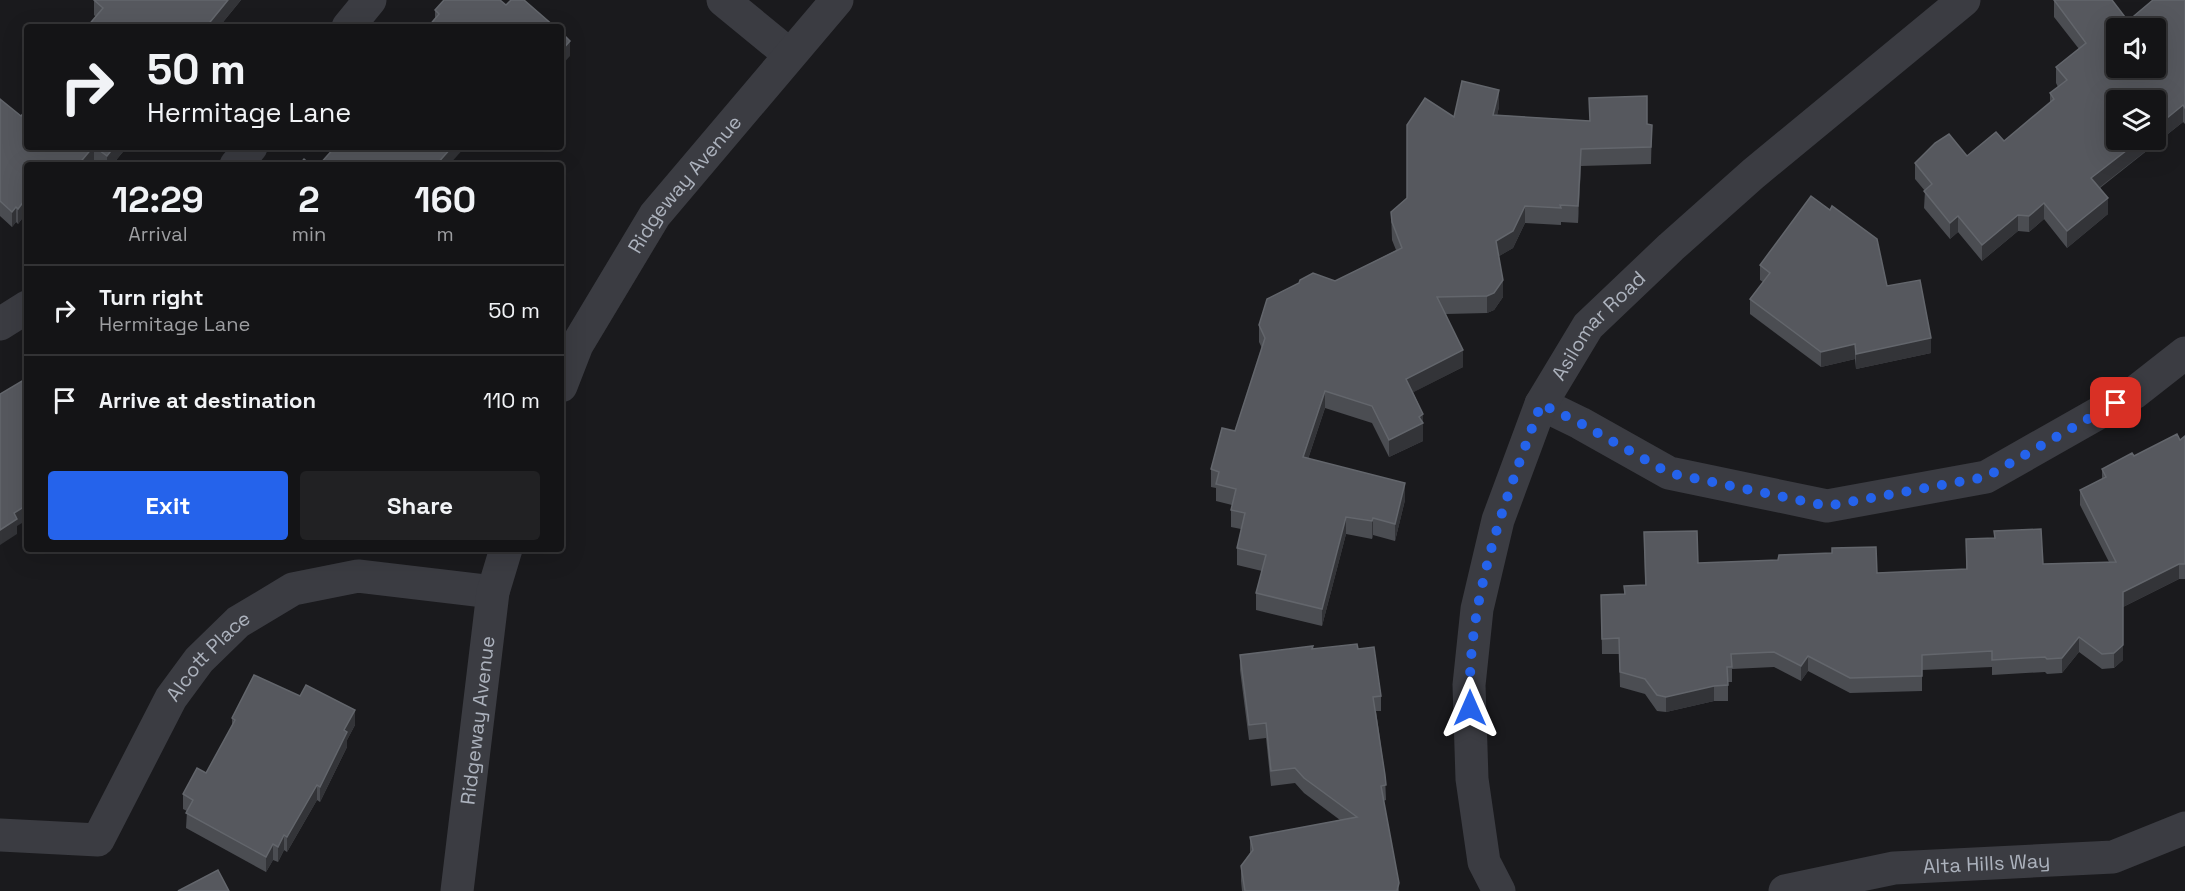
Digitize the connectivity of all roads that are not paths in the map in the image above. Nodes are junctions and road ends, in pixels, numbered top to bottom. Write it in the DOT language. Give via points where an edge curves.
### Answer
graph roads {
  1 [pos="370,0"];
  2 [pos="723,0"];
  3 [pos="837,0"];
  4 [pos="1964,0"];
  5 [pos="350,24"];
  6 [pos="790,55"];
  7 [pos="248,150"];
  8 [pos="238,162"];
  9 [pos="24,310"];
  10 [pos="0,324"];
  11 [pos="2185,353"];
  12 [pos="564,378"];
  13 [pos="1541,404"];
  14 [pos="505,552"];
  15 [pos="493,592"];
  16 [pos="2185,828"];
  17 [pos="0,835"];
  18 [pos="458,891"];
  19 [pos="1499,891"];
  20 [pos="1785,891"];
  1 -- 5 [label="street"];
  2 -- 6 [label="street"];
  3 -- 6 [label="street, Ridgeway Avenue"];
  4 -- 13 [label="street, Asilomar Road" via="1753,174 1588,326"];
  6 -- 12 [label="street, Ridgeway Avenue" via="654,215 577,345"];
  7 -- 8 [label="street"];
  9 -- 10 [label="street"];
  11 -- 13 [label="street" via="2134,393 1986,477 1827,506 1669,473"];
  13 -- 19 [label="street, Asilomar Road" via="1498,520 1477,609 1469,685 1472,779 1484,862"];
  14 -- 15 [label="street, Ridgeway Avenue"];
  15 -- 17 [label="street, Alcott Place" via="358,576 293,589 238,622 199,660 171,698 98,840"];
  15 -- 18 [label="street, Ridgeway Avenue"];
  16 -- 20 [label="street, Alta Hills Way" via="2113,857 1894,868"];
}
